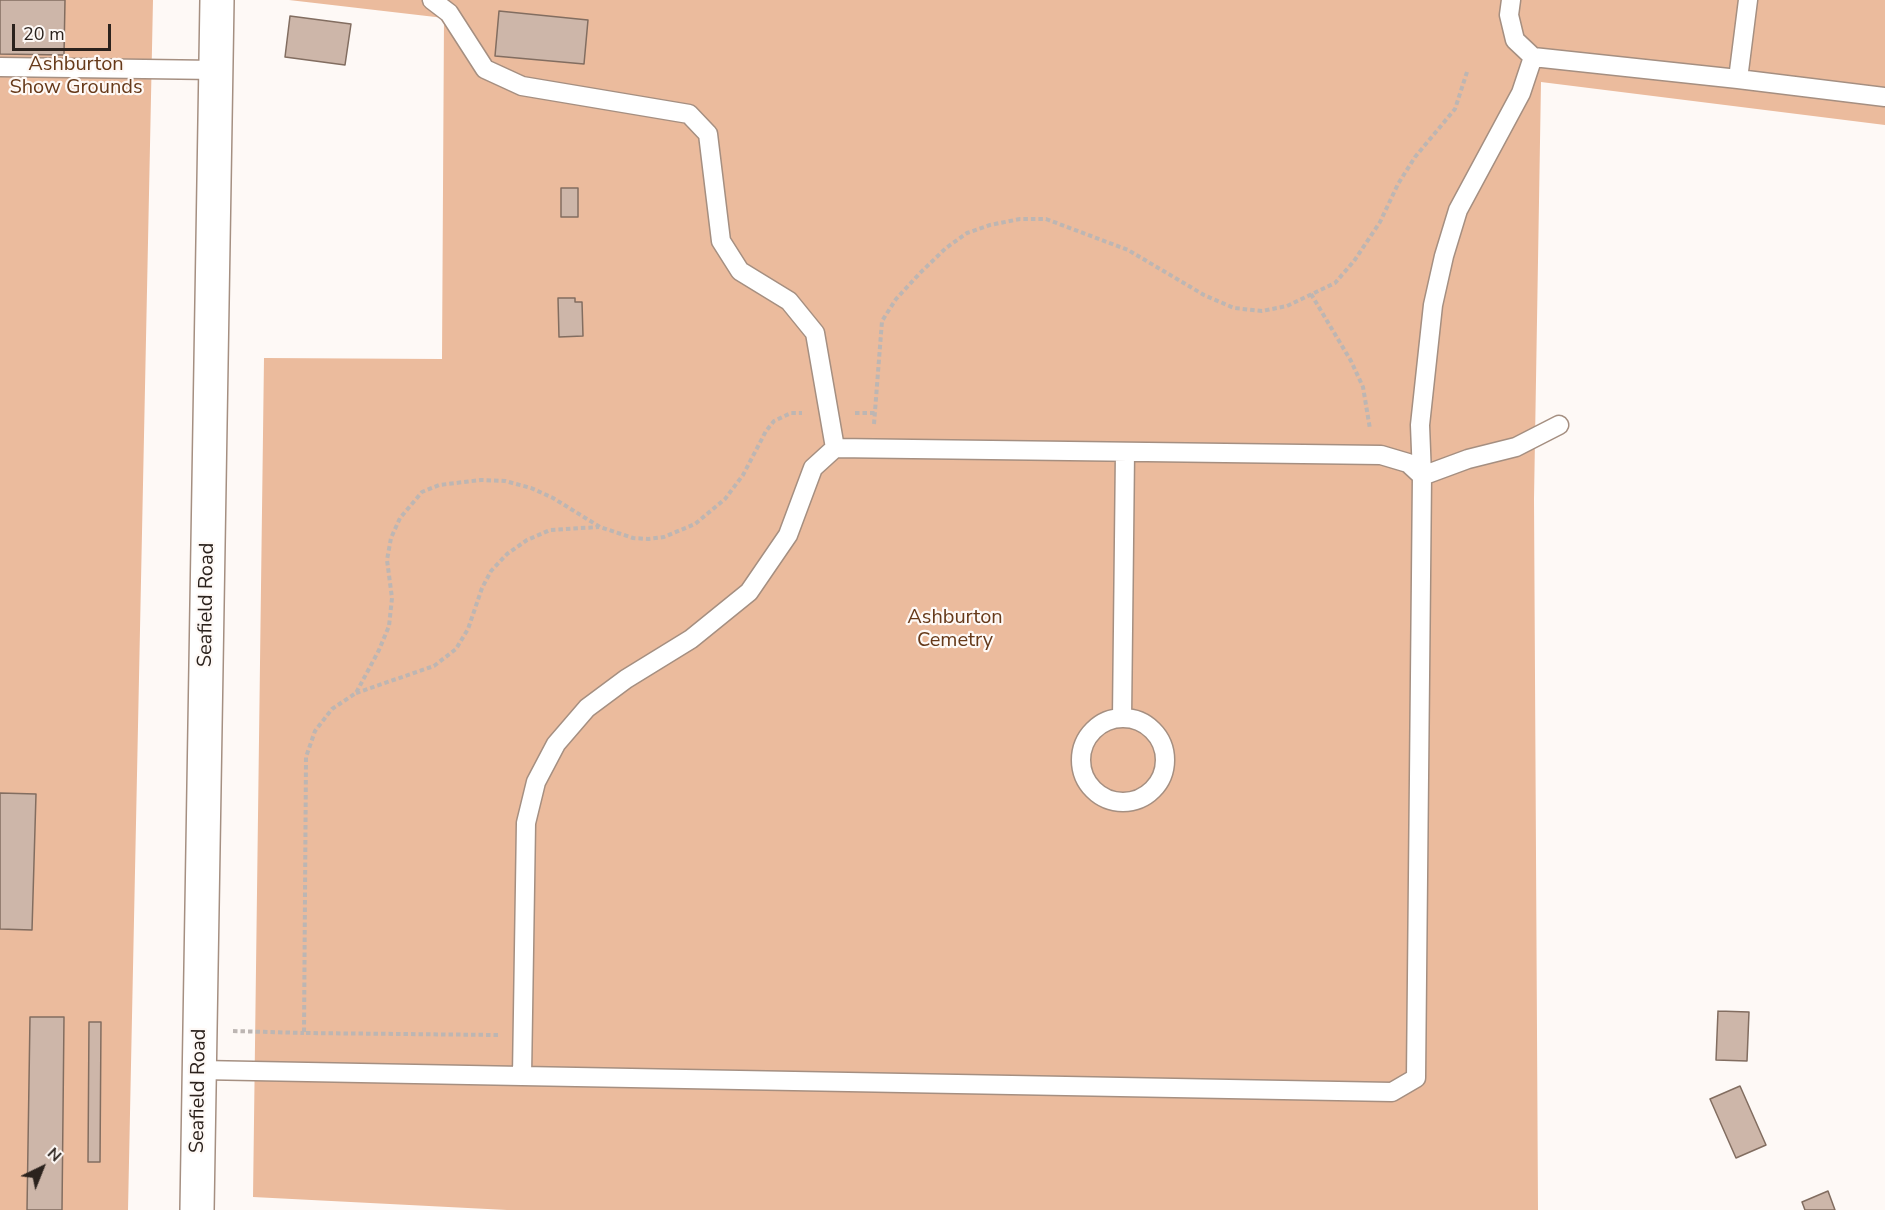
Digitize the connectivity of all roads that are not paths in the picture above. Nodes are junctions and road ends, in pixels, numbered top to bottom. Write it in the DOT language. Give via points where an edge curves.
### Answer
graph roads {
  1 [pos="217,0"];
  2 [pos="432,0"];
  3 [pos="1511,0"];
  4 [pos="1748,0"];
  5 [pos="1533,57"];
  6 [pos="0,67"];
  7 [pos="216,70"];
  8 [pos="1738,79"];
  9 [pos="1885,97"];
  10 [pos="1559,425"];
  11 [pos="835,448"];
  12 [pos="1125,452"];
  13 [pos="1422,476"];
  14 [pos="1122,718"];
  15 [pos="200,1070"];
  16 [pos="522,1076"];
  17 [pos="197,1210"];
  1 -- 7 [label="street, Seafield Road"];
  2 -- 11 [label="lane" via="448,13 485,69 522,86 688,114 708,134 721,242 740,271 789,301 815,333 827,367"];
  3 -- 5 [label="lane" via="1509,15 1515,40"];
  4 -- 8 [label="lane"];
  5 -- 8 [label="lane"];
  5 -- 13 [label="lane" via="1521,93 1458,210 1444,256 1433,305 1422,414"];
  6 -- 7 [label="lane"];
  7 -- 15 [label="street, Seafield Road"];
  8 -- 9 [label="lane"];
  10 -- 13 [label="lane" via="1516,447"];
  11 -- 12 [label="lane"];
  11 -- 16 [label="lane" via="813,468 788,535 749,592 691,639 587,708 556,744 536,782 526,823"];
  12 -- 13 [label="lane" via="1381,455 1408,463"];
  12 -- 14 [label="lane"];
  13 -- 16 [label="lane" via="1416,1078 1392,1092"];
  14 -- 14 [label="lane" via="1109,720 1088,736 1081,761 1091,786 1101,795 1128,802 1153,790 1165,764 1164,750 1149,726"];
  15 -- 16 [label="lane"];
  15 -- 17 [label="street, Seafield Road"];
}
